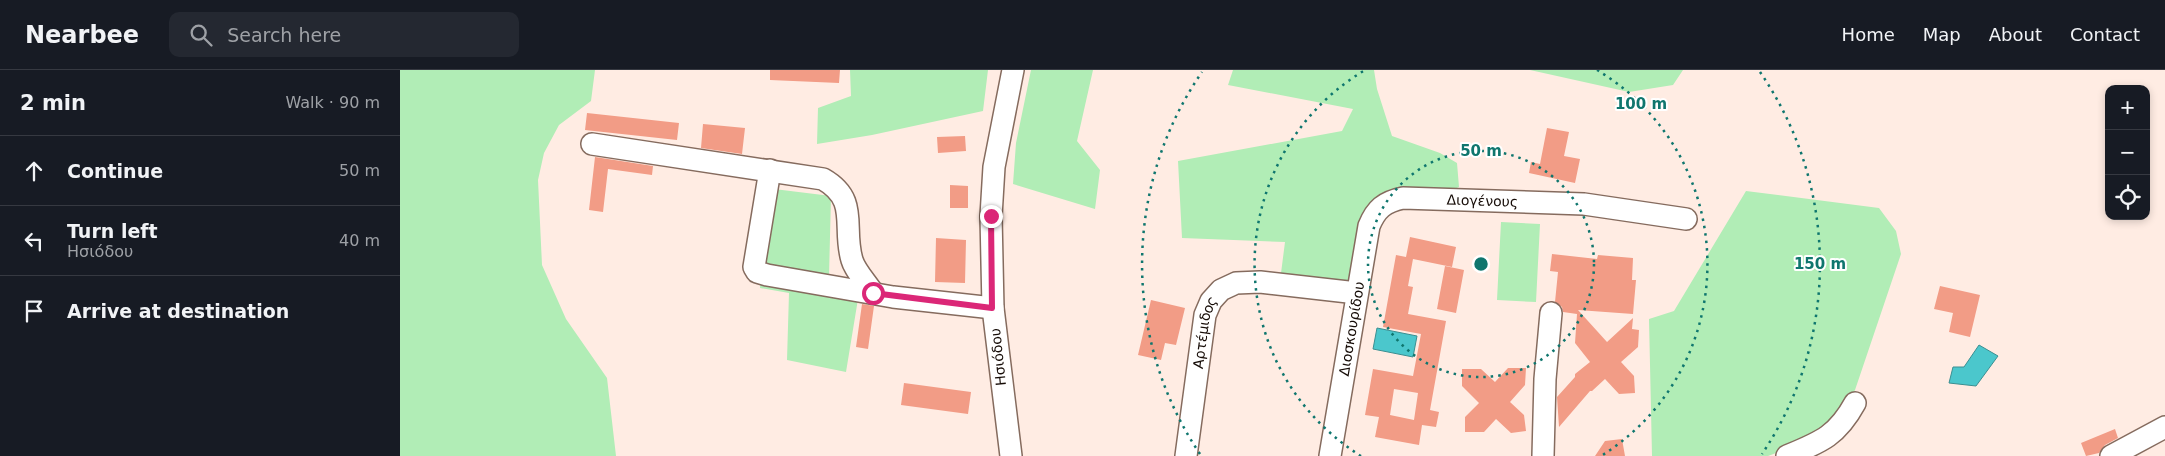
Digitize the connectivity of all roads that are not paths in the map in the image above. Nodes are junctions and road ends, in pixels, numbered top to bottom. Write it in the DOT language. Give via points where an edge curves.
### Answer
graph roads {
  1 [pos="1013,70"];
  2 [pos="592,144"];
  3 [pos="770,170"];
  4 [pos="1381,206"];
  5 [pos="1686,219"];
  6 [pos="873,293"];
  7 [pos="1357,293"];
  8 [pos="992,308"];
  9 [pos="1551,313"];
  10 [pos="1855,403"];
  11 [pos="2165,427"];
  12 [pos="1011,456"];
  13 [pos="1186,456"];
  14 [pos="1330,456"];
  15 [pos="1543,456"];
  16 [pos="1787,456"];
  17 [pos="2111,456"];
  1 -- 8 [label="street, Ησιόδου" via="994,167"];
  2 -- 3 [label="street"];
  3 -- 6 [label="street" via="823,179 842,194 852,261"];
  3 -- 6 [label="street" via="754,267 757,272"];
  4 -- 5 [label="street, Διογένους" via="1403,198 1584,204"];
  4 -- 7 [label="street, Διοσκουρίδου" via="1368,226"];
  6 -- 8 [label="street"];
  7 -- 13 [label="street, Αρτέμιδος" via="1260,282 1236,283 1220,290 1205,315"];
  7 -- 14 [label="street, Διοσκουρίδου"];
  8 -- 12 [label="street, Ησιόδου"];
  9 -- 15 [label="street"];
  10 -- 16 [label="street" via="1844,422 1830,435"];
  11 -- 17 [label="street"];
}
